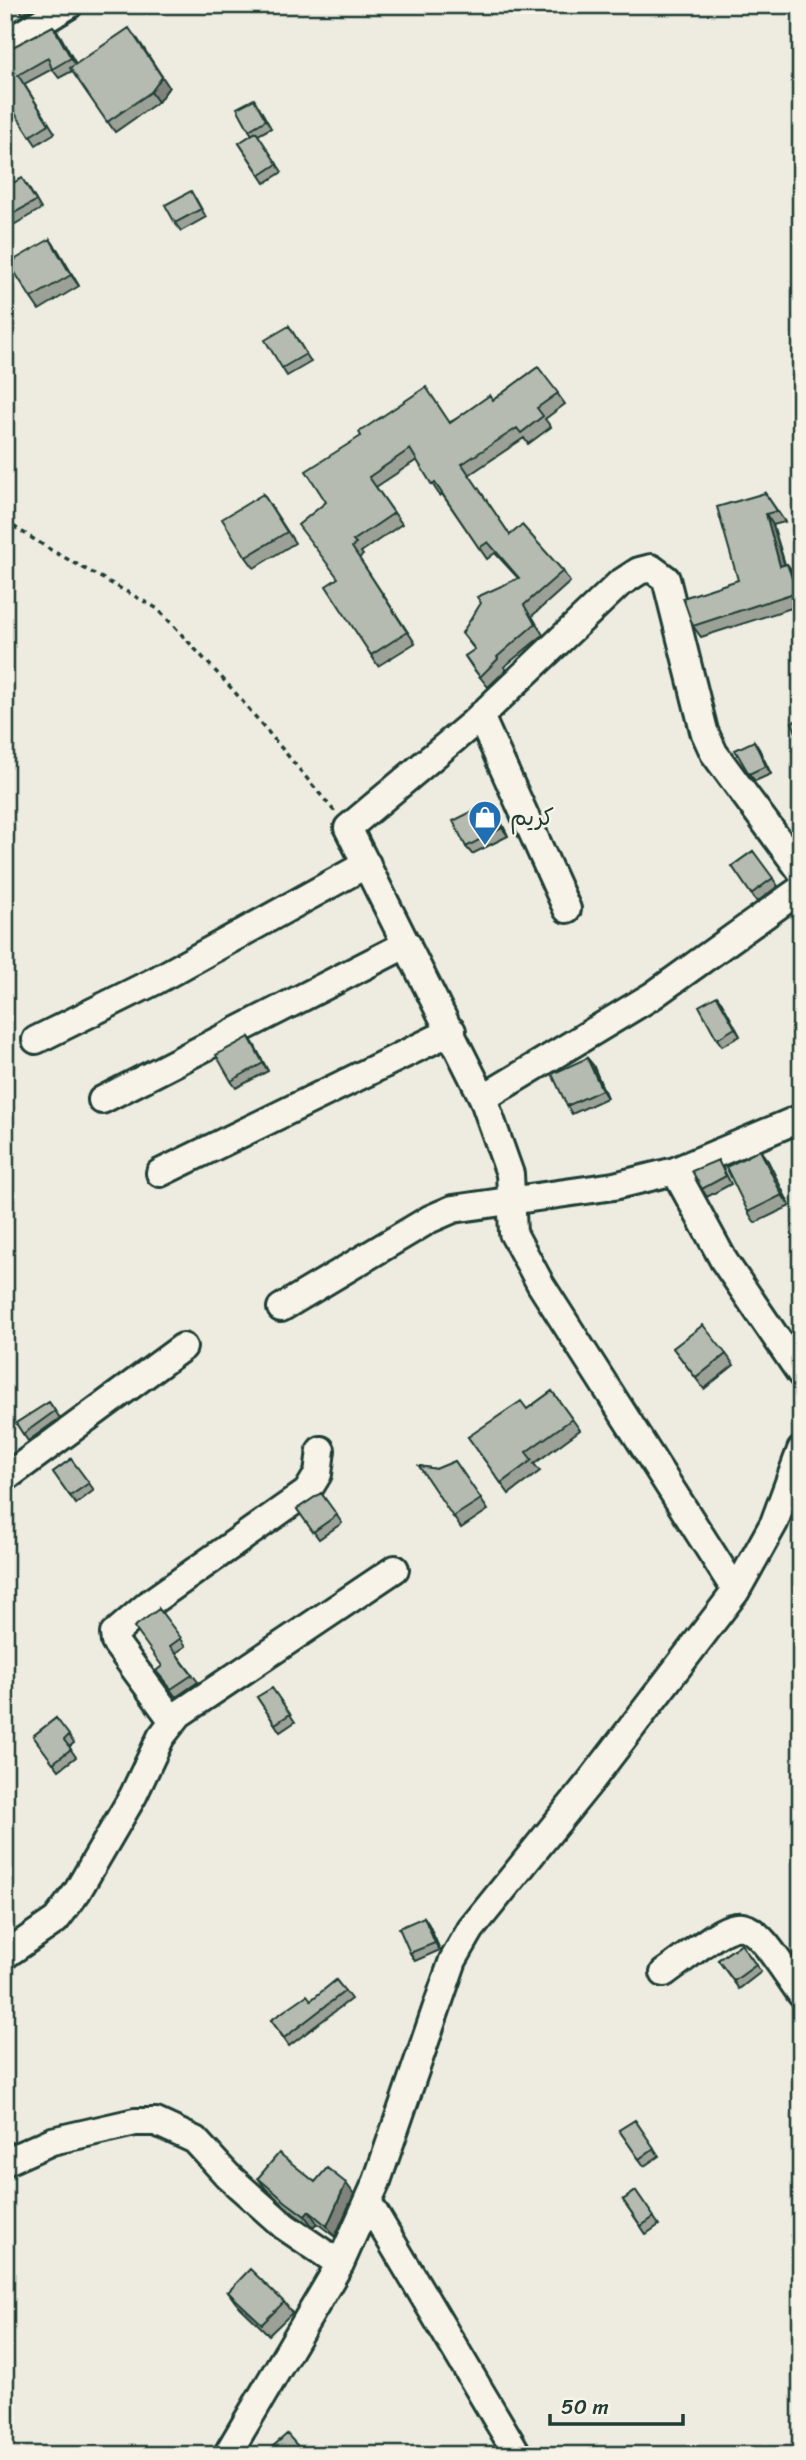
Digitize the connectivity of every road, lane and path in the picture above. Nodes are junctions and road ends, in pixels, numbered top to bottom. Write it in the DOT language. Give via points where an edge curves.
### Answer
graph roads {
  1 [pos="69,5"];
  2 [pos="5,44"];
  3 [pos="5,520"];
  4 [pos="480,716"];
  5 [pos="348,828"];
  6 [pos="367,864"];
  7 [pos="801,872"];
  8 [pos="801,889"];
  9 [pos="567,909"];
  10 [pos="407,944"];
  11 [pos="452,1031"];
  12 [pos="36,1040"];
  13 [pos="484,1098"];
  14 [pos="102,1100"];
  15 [pos="801,1118"];
  16 [pos="675,1171"];
  17 [pos="160,1173"];
  18 [pos="511,1199"];
  19 [pos="281,1308"];
  20 [pos="183,1347"];
  21 [pos="801,1374"];
  22 [pos="321,1450"];
  23 [pos="801,1450"];
  24 [pos="5,1478"];
  25 [pos="395,1569"];
  26 [pos="736,1591"];
  27 [pos="173,1721"];
  28 [pos="5,1955"];
  29 [pos="664,1973"];
  30 [pos="801,1994"];
  31 [pos="5,2162"];
  32 [pos="368,2202"];
  33 [pos="340,2264"];
  34 [pos="227,2455"];
  35 [pos="518,2455"];
  1 -- 2 [label="street"];
  3 -- 5 [label="path" via="158,609 233,690"];
  4 -- 5 [label="street"];
  4 -- 7 [label="street" via="620,584 652,568 666,579 704,732 714,753"];
  4 -- 9 [label="street"];
  5 -- 6 [label="street"];
  6 -- 10 [label="street"];
  6 -- 12 [label="street" via="155,981"];
  8 -- 13 [label="street" via="652,996"];
  10 -- 11 [label="street"];
  10 -- 14 [label="street"];
  11 -- 13 [label="street"];
  11 -- 17 [label="street"];
  13 -- 18 [label="street" via="510,1174"];
  15 -- 16 [label="street"];
  16 -- 18 [label="street" via="614,1186"];
  16 -- 21 [label="street" via="724,1261"];
  18 -- 19 [label="street" via="453,1209 430,1219"];
  18 -- 26 [label="street" via="513,1233 541,1285"];
  20 -- 24 [label="street"];
  22 -- 27 [label="street" via="318,1474 307,1492 151,1602 114,1634 115,1642"];
  23 -- 26 [label="street" via="774,1523"];
  25 -- 27 [label="street"];
  26 -- 32 [label="street" via="590,1783 471,1929 453,1959"];
  27 -- 28 [label="street" via="160,1737 134,1796 77,1892 56,1920"];
  29 -- 30 [label="street" via="725,1929 740,1924 755,1930"];
  31 -- 33 [label="street" via="52,2141 135,2122 156,2122 195,2140 284,2226"];
  32 -- 33 [label="street"];
  32 -- 35 [label="street"];
  33 -- 34 [label="street"];
}
